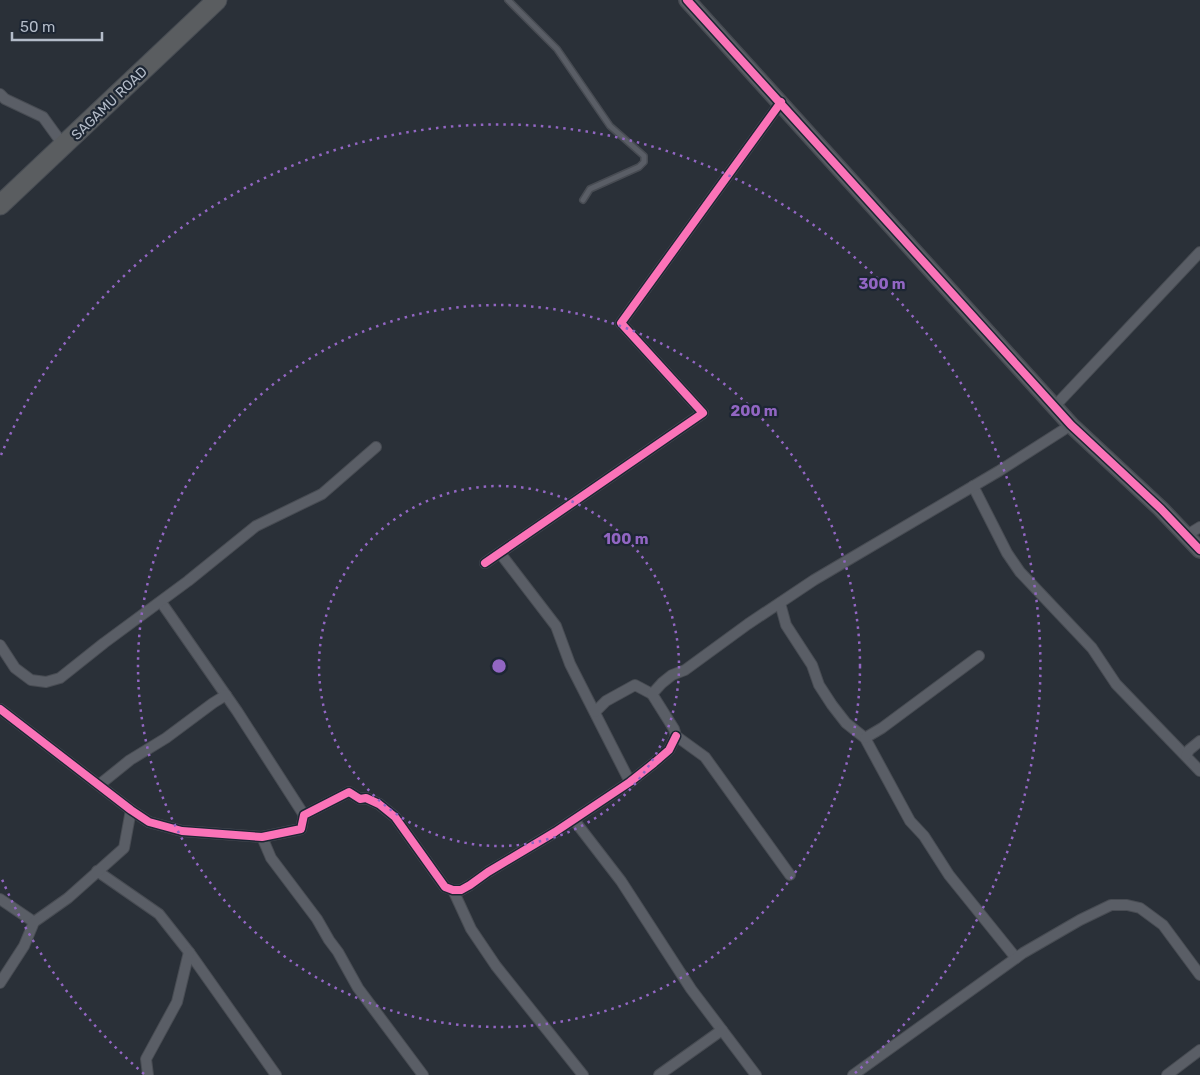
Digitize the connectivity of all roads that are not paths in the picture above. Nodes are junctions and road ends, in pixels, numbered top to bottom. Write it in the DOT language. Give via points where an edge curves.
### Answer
graph roads {
  1 [pos="217,0"];
  2 [pos="508,0"];
  3 [pos="687,0"];
  4 [pos="0,94"];
  5 [pos="781,102"];
  6 [pos="64,146"];
  7 [pos="583,200"];
  8 [pos="0,205"];
  9 [pos="1200,252"];
  10 [pos="1055,406"];
  11 [pos="1072,425"];
  12 [pos="376,447"];
  13 [pos="973,486"];
  14 [pos="1200,527"];
  15 [pos="1187,536"];
  16 [pos="1200,550"];
  17 [pos="500,553"];
  18 [pos="485,563"];
  19 [pos="161,602"];
  20 [pos="780,603"];
  21 [pos="0,645"];
  22 [pos="979,656"];
  23 [pos="652,694"];
  24 [pos="226,696"];
  25 [pos="0,709"];
  26 [pos="595,712"];
  27 [pos="676,736"];
  28 [pos="865,738"];
  29 [pos="1200,741"];
  30 [pos="1186,756"];
  31 [pos="1200,771"];
  32 [pos="630,782"];
  33 [pos="99,784"];
  34 [pos="131,810"];
  35 [pos="304,815"];
  36 [pos="574,820"];
  37 [pos="262,837"];
  38 [pos="97,871"];
  39 [pos="790,875"];
  40 [pos="453,890"];
  41 [pos="0,900"];
  42 [pos="34,922"];
  43 [pos="189,952"];
  44 [pos="1016,958"];
  45 [pos="1200,975"];
  46 [pos="0,983"];
  47 [pos="722,1030"];
  48 [pos="1200,1050"];
  49 [pos="148,1075"];
  50 [pos="276,1075"];
  51 [pos="424,1075"];
  52 [pos="582,1075"];
  53 [pos="659,1075"];
  54 [pos="756,1075"];
  55 [pos="853,1075"];
  56 [pos="1167,1075"];
  1 -- 6 [label="highway, SAGAMU ROAD"];
  2 -- 7 [label="lane" via="557,49 610,126 644,156 639,167 590,189"];
  3 -- 5 [label="street"];
  4 -- 6 [label="street" via="43,117"];
  5 -- 10 [label="street"];
  5 -- 17 [label="street" via="621,323 703,413"];
  6 -- 8 [label="highway, SAGAMU ROAD"];
  9 -- 10 [label="street"];
  10 -- 11 [label="street"];
  11 -- 13 [label="street"];
  11 -- 15 [label="street"];
  12 -- 19 [label="street" via="322,494 256,526"];
  13 -- 20 [label="street"];
  13 -- 30 [label="street" via="1020,572 1092,648 1116,684"];
  14 -- 15 [label="street"];
  15 -- 16 [label="street"];
  17 -- 18 [label="street"];
  17 -- 26 [label="street" via="556,626 570,664"];
  19 -- 21 [label="street" via="60,678 46,682 31,680 15,668"];
  19 -- 24 [label="street"];
  20 -- 23 [label="street" via="685,670 672,675"];
  20 -- 28 [label="street" via="786,625 812,665 819,685 846,723"];
  22 -- 28 [label="street"];
  23 -- 26 [label="street" via="635,685 606,701"];
  23 -- 27 [label="street"];
  24 -- 33 [label="street"];
  24 -- 35 [label="street"];
  25 -- 33 [label="street"];
  26 -- 32 [label="street"];
  27 -- 32 [label="street" via="669,750"];
  27 -- 39 [label="street" via="705,758"];
  28 -- 44 [label="street" via="910,821"];
  29 -- 30 [label="street"];
  30 -- 31 [label="street"];
  32 -- 36 [label="street"];
  33 -- 34 [label="street"];
  34 -- 37 [label="street" via="150,822 182,831"];
  34 -- 38 [label="street" via="124,848"];
  35 -- 37 [label="street" via="300,829"];
  35 -- 40 [label="street" via="349,792 379,804 395,816 445,887"];
  36 -- 40 [label="street" via="470,885"];
  36 -- 47 [label="street"];
  37 -- 51 [label="street" via="271,858 317,919 358,988"];
  38 -- 42 [label="street" via="68,898"];
  38 -- 43 [label="street" via="159,914"];
  40 -- 52 [label="street" via="471,929 496,966"];
  41 -- 42 [label="street"];
  42 -- 46 [label="street" via="24,946"];
  43 -- 49 [label="street" via="178,1002 146,1059"];
  43 -- 50 [label="street"];
  44 -- 45 [label="street" via="1080,920 1111,905 1126,904 1140,908 1163,924"];
  44 -- 55 [label="street"];
  47 -- 53 [label="street"];
  47 -- 54 [label="street"];
  48 -- 56 [label="street"];
}
